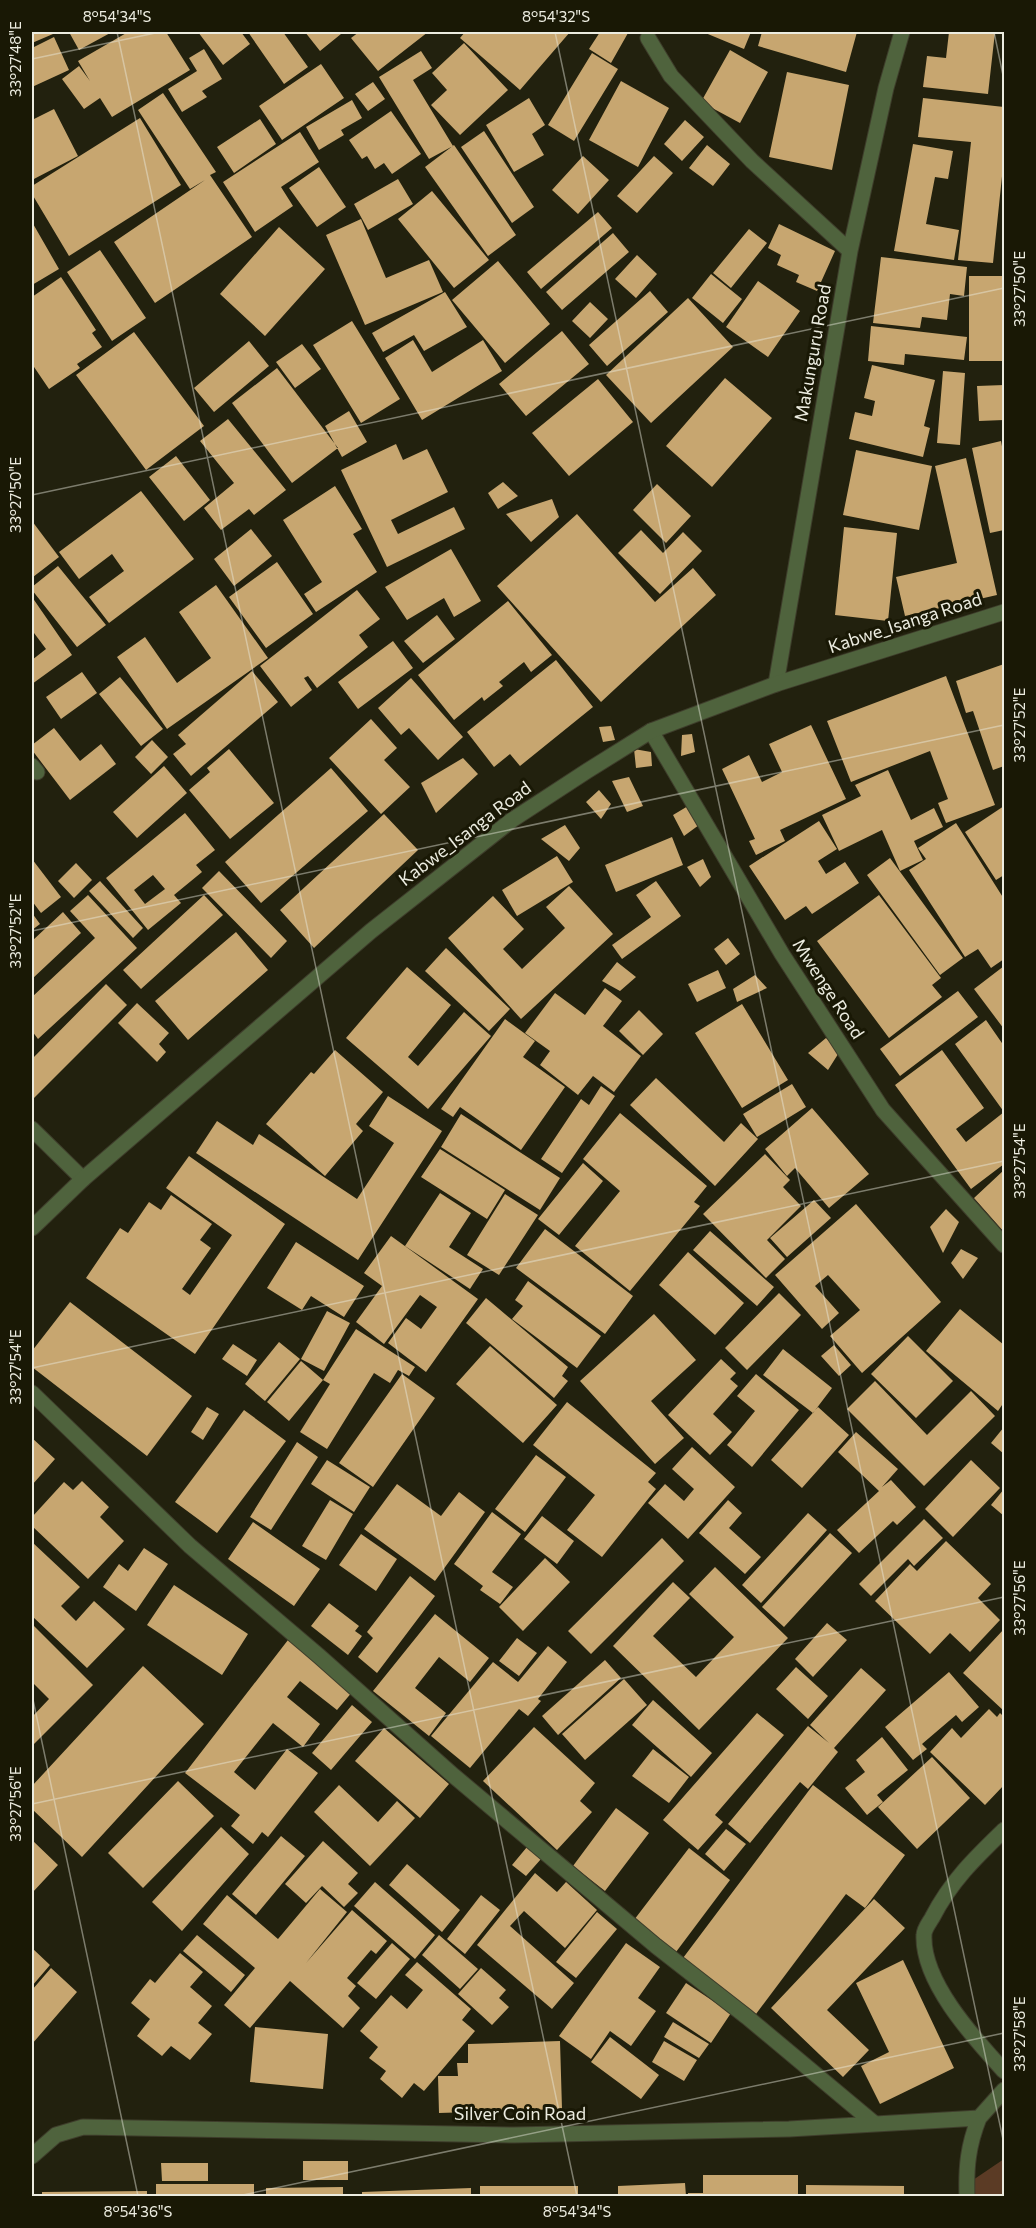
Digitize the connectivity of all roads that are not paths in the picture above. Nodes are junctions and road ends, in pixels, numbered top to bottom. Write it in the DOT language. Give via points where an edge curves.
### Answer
graph roads {
  1 [pos="902,32"];
  2 [pos="648,38"];
  3 [pos="850,251"];
  4 [pos="1005,612"];
  5 [pos="776,684"];
  6 [pos="651,731"];
  7 [pos="32,1129"];
  8 [pos="83,1179"];
  9 [pos="32,1228"];
  10 [pos="1005,1245"];
  11 [pos="32,1393"];
  12 [pos="1005,1830"];
  13 [pos="1005,2071"];
  14 [pos="1005,2090"];
  15 [pos="979,2118"];
  16 [pos="874,2124"];
  17 [pos="32,2156"];
  18 [pos="967,2196"];
  1 -- 3 [label="street, Makunguru Road"];
  2 -- 3 [label="street" via="671,76 744,153"];
  3 -- 5 [label="street, Makunguru Road"];
  4 -- 5 [label="street, Kabwe_Isanga Road"];
  5 -- 6 [label="street, Kabwe_Isanga Road"];
  6 -- 8 [label="street, Kabwe_Isanga Road" via="512,819 371,931"];
  6 -- 10 [label="street, Mwenge Road" via="782,954 883,1110"];
  7 -- 8 [label="street"];
  8 -- 9 [label="street, Kabwe_Isanga Road"];
  11 -- 16 [label="street" via="190,1546 454,1776"];
  12 -- 13 [label="street" via="966,1866 924,1933 928,1965 962,2024"];
  14 -- 15 [label="street"];
  15 -- 16 [label="street, Silver Coin Road"];
  15 -- 18 [label="street" via="970,2140"];
  16 -- 17 [label="street, Silver Coin Road" via="514,2135 83,2127 56,2135"];
}
